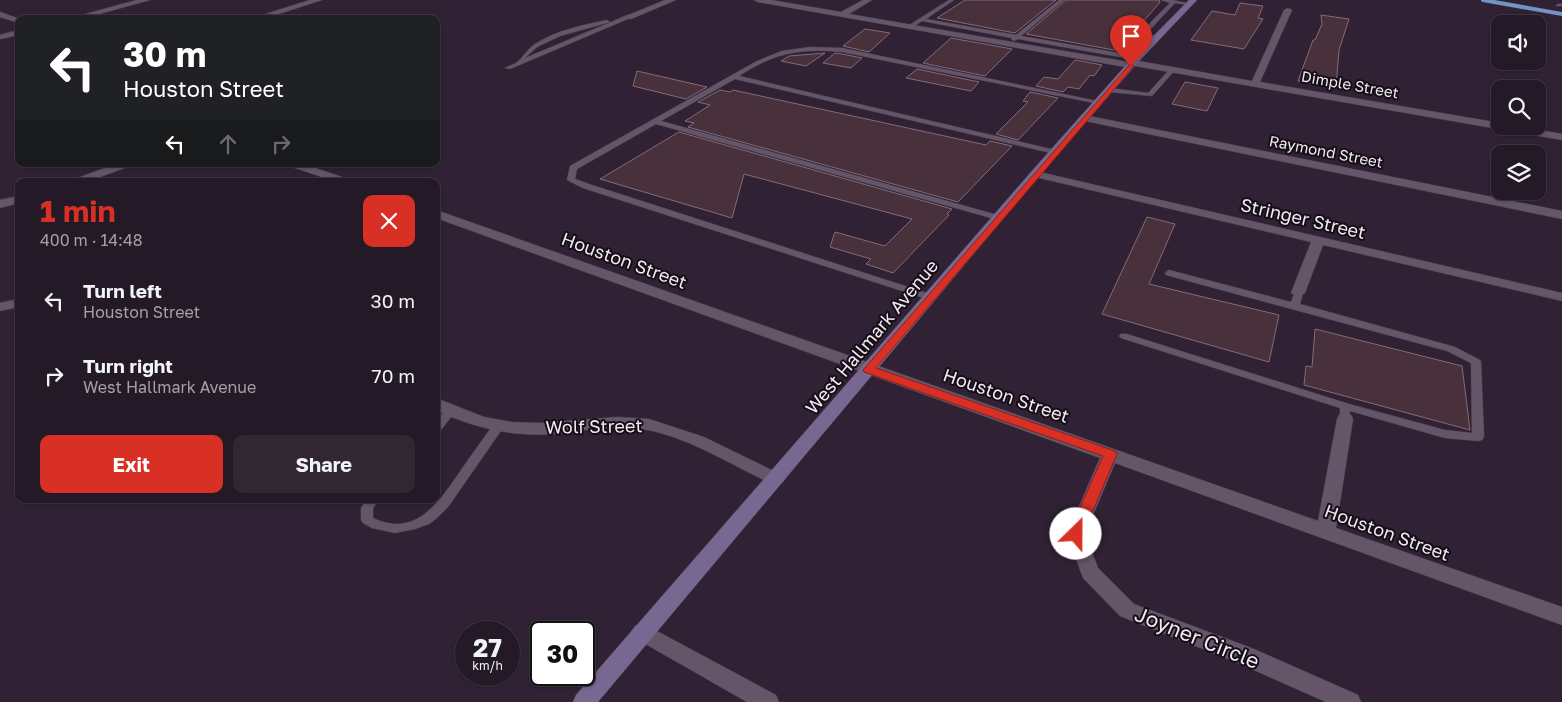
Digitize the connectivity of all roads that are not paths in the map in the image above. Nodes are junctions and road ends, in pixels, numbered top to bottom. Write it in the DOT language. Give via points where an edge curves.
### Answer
graph roads {
  1 [pos="146,0"];
  2 [pos="318,0"];
  3 [pos="672,0"];
  4 [pos="758,0"];
  5 [pos="868,0"];
  6 [pos="952,0"];
  7 [pos="1062,0"];
  8 [pos="1163,0"];
  9 [pos="1173,2"];
  10 [pos="1191,2"];
  11 [pos="1288,10"];
  12 [pos="0,14"];
  13 [pos="843,14"];
  14 [pos="87,15"];
  15 [pos="267,15"];
  16 [pos="628,17"];
  17 [pos="15,20"];
  18 [pos="922,20"];
  19 [pos="911,26"];
  20 [pos="15,33"];
  21 [pos="1142,35"];
  22 [pos="0,37"];
  23 [pos="1016,37"];
  24 [pos="1158,37"];
  25 [pos="1008,44"];
  26 [pos="1120,55"];
  27 [pos="1134,62"];
  28 [pos="518,63"];
  29 [pos="508,68"];
  30 [pos="1172,70"];
  31 [pos="734,77"];
  32 [pos="1255,84"];
  33 [pos="1109,90"];
  34 [pos="1099,102"];
  35 [pos="1084,118"];
  36 [pos="656,122"];
  37 [pos="1562,137"];
  38 [pos="1054,152"];
  39 [pos="118,167"];
  40 [pos="301,167"];
  41 [pos="1035,174"];
  42 [pos="87,178"];
  43 [pos="330,178"];
  44 [pos="15,200"];
  45 [pos="0,204"];
  46 [pos="440,215"];
  47 [pos="1562,215"];
  48 [pos="998,218"];
  49 [pos="1318,240"];
  50 [pos="1168,273"];
  51 [pos="930,297"];
  52 [pos="1562,298"];
  53 [pos="1296,299"];
  54 [pos="15,304"];
  55 [pos="0,306"];
  56 [pos="1124,336"];
  57 [pos="868,370"];
  58 [pos="444,407"];
  59 [pos="1345,412"];
  60 [pos="499,425"];
  61 [pos="1110,454"];
  62 [pos="776,479"];
  63 [pos="370,503"];
  64 [pos="1326,532"];
  65 [pos="1562,616"];
  66 [pos="642,632"];
  67 [pos="584,702"];
  68 [pos="768,702"];
  69 [pos="1350,702"];
  1 -- 14 [label="street"];
  2 -- 15 [label="street"];
  3 -- 16 [label="street"];
  4 -- 13 [label="street, Dimple Street"];
  5 -- 13 [label="street"];
  6 -- 18 [label="lane"];
  7 -- 23 [label="lane"];
  8 -- 9 [label="lane"];
  9 -- 10 [label="lane"];
  9 -- 21 [label="lane"];
  10 -- 24 [label="street, West Hallmark Avenue"];
  11 -- 32 [label="street"];
  12 -- 17 [label="street"];
  13 -- 19 [label="street, Dimple Street"];
  16 -- 28 [label="lane"];
  16 -- 28 [label="lane" via="586,26 546,40 525,53"];
  18 -- 19 [label="lane"];
  18 -- 23 [label="lane"];
  19 -- 25 [label="street, Dimple Street"];
  20 -- 22 [label="street"];
  21 -- 24 [label="lane"];
  21 -- 26 [label="lane"];
  23 -- 25 [label="lane"];
  23 -- 26 [label="lane"];
  24 -- 27 [label="street, West Hallmark Avenue"];
  25 -- 27 [label="street, Dimple Street"];
  26 -- 27 [label="lane"];
  27 -- 30 [label="street, Dimple Street"];
  27 -- 33 [label="street, West Hallmark Avenue"];
  28 -- 29 [label="lane"];
  30 -- 32 [label="street, Dimple Street"];
  30 -- 33 [label="lane" via="1150,95"];
  31 -- 34 [label="lane" via="745,68 780,52 813,47 842,50"];
  31 -- 36 [label="lane"];
  31 -- 38 [label="lane"];
  32 -- 37 [label="street, Dimple Street"];
  33 -- 34 [label="street, West Hallmark Avenue"];
  34 -- 35 [label="street, West Hallmark Avenue"];
  35 -- 38 [label="street, West Hallmark Avenue"];
  35 -- 47 [label="street, Raymond Street"];
  36 -- 48 [label="lane"];
  36 -- 51 [label="lane" via="573,168 572,180"];
  38 -- 41 [label="street, West Hallmark Avenue"];
  39 -- 42 [label="street"];
  40 -- 43 [label="street"];
  41 -- 48 [label="street, West Hallmark Avenue"];
  41 -- 49 [label="street, Stringer Street"];
  44 -- 45 [label="street"];
  46 -- 57 [label="street, Houston Street"];
  48 -- 51 [label="street, West Hallmark Avenue"];
  49 -- 52 [label="street, Stringer Street"];
  49 -- 53 [label="street"];
  50 -- 53 [label="lane"];
  51 -- 57 [label="street, West Hallmark Avenue"];
  53 -- 59 [label="lane" via="1451,349 1476,362 1478,437 1444,434"];
  54 -- 55 [label="street"];
  56 -- 59 [label="lane"];
  57 -- 61 [label="street, Houston Street"];
  57 -- 62 [label="street, West Hallmark Avenue"];
  58 -- 60 [label="street, Wolf Street"];
  59 -- 64 [label="street"];
  60 -- 62 [label="street, Wolf Street" via="525,429 611,423 648,425 684,436"];
  60 -- 63 [label="lane" via="440,509 422,522 392,529 378,526 367,520"];
  61 -- 64 [label="street, Houston Street"];
  61 -- 69 [label="street, Joyner Circle" via="1076,534 1090,572 1127,610 1246,656"];
  62 -- 66 [label="street, West Hallmark Avenue"];
  64 -- 65 [label="street, Houston Street"];
  66 -- 67 [label="street, West Hallmark Avenue"];
  66 -- 68 [label="street"];
}
